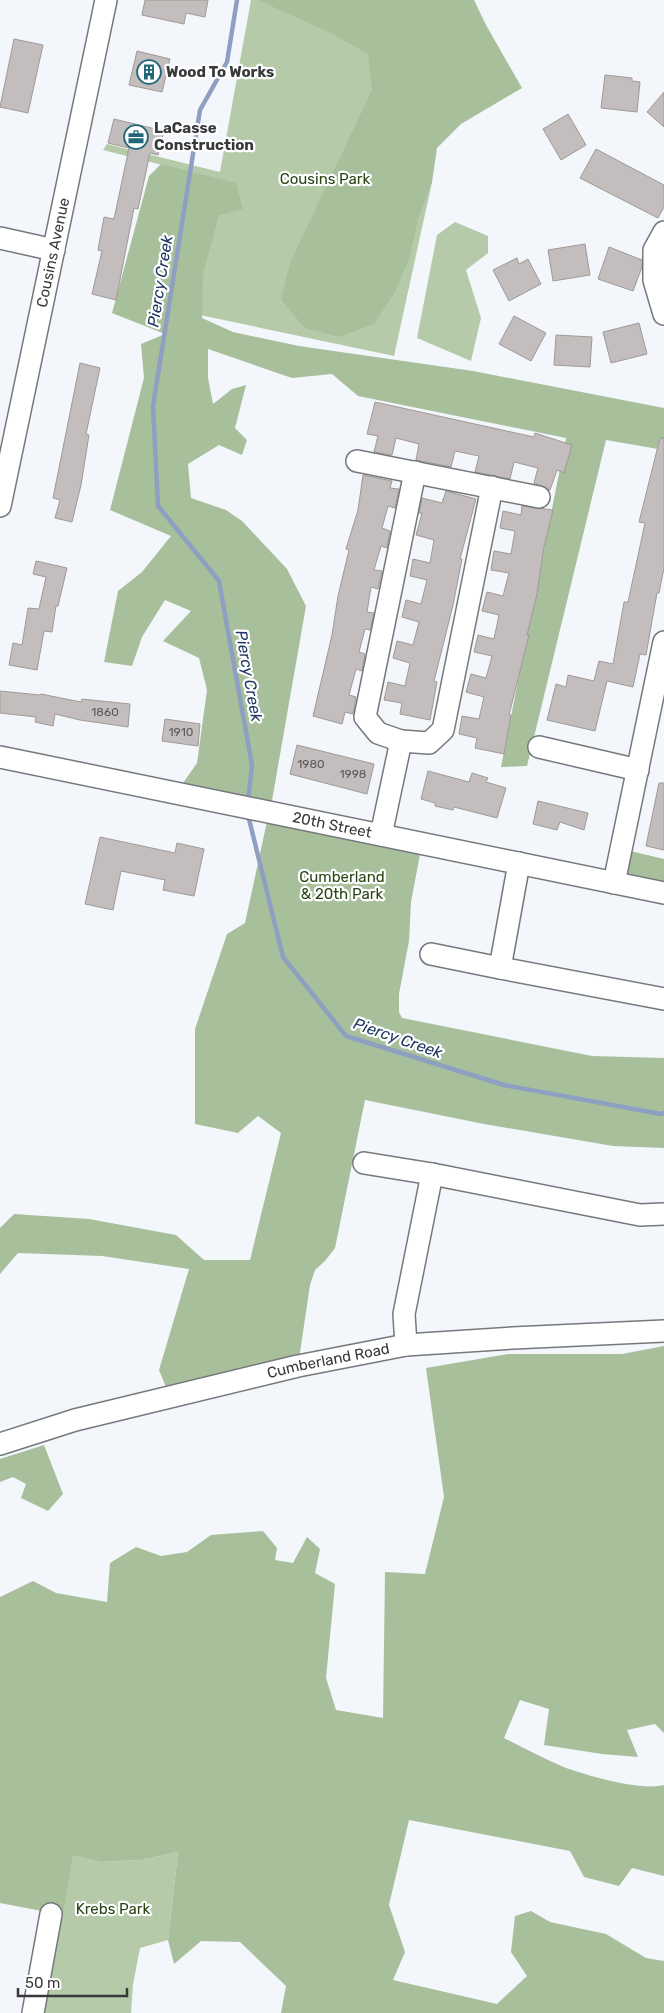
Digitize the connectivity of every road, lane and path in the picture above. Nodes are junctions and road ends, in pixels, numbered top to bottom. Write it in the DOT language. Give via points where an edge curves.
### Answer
graph roads {
  1 [pos="106,0"];
  2 [pos="664,232"];
  3 [pos="0,238"];
  4 [pos="54,250"];
  5 [pos="664,314"];
  6 [pos="357,461"];
  7 [pos="415,472"];
  8 [pos="492,487"];
  9 [pos="539,497"];
  10 [pos="0,506"];
  11 [pos="664,642"];
  12 [pos="401,741"];
  13 [pos="539,747"];
  14 [pos="0,757"];
  15 [pos="638,770"];
  16 [pos="381,835"];
  17 [pos="519,863"];
  18 [pos="614,883"];
  19 [pos="664,893"];
  20 [pos="431,954"];
  21 [pos="500,968"];
  22 [pos="664,999"];
  23 [pos="364,1163"];
  24 [pos="432,1174"];
  25 [pos="664,1214"];
  26 [pos="664,1331"];
  27 [pos="406,1345"];
  28 [pos="0,1444"];
  29 [pos="51,1914"];
  30 [pos="33,2013"];
  1 -- 4 [label="street, Cousins Avenue"];
  2 -- 5 [label="street" via="654,250 654,280"];
  3 -- 4 [label="street"];
  4 -- 10 [label="street, Cousins Avenue"];
  6 -- 7 [label="street"];
  7 -- 8 [label="street"];
  7 -- 12 [label="street" via="365,717 378,733"];
  8 -- 9 [label="street"];
  8 -- 12 [label="street" via="443,730 428,743"];
  11 -- 15 [label="street"];
  12 -- 16 [label="street"];
  13 -- 15 [label="street"];
  14 -- 16 [label="street, 20th Street"];
  15 -- 18 [label="street"];
  16 -- 17 [label="street, 20th Street"];
  17 -- 18 [label="street, 20th Street"];
  17 -- 21 [label="street"];
  18 -- 19 [label="street, 20th Street"];
  20 -- 21 [label="street"];
  21 -- 22 [label="street"];
  23 -- 24 [label="street"];
  24 -- 25 [label="street" via="640,1215"];
  24 -- 27 [label="street" via="404,1314"];
  26 -- 27 [label="street, Cumberland Road"];
  27 -- 28 [label="street, Cumberland Road" via="298,1366 75,1420"];
  29 -- 30 [label="street"];
}
